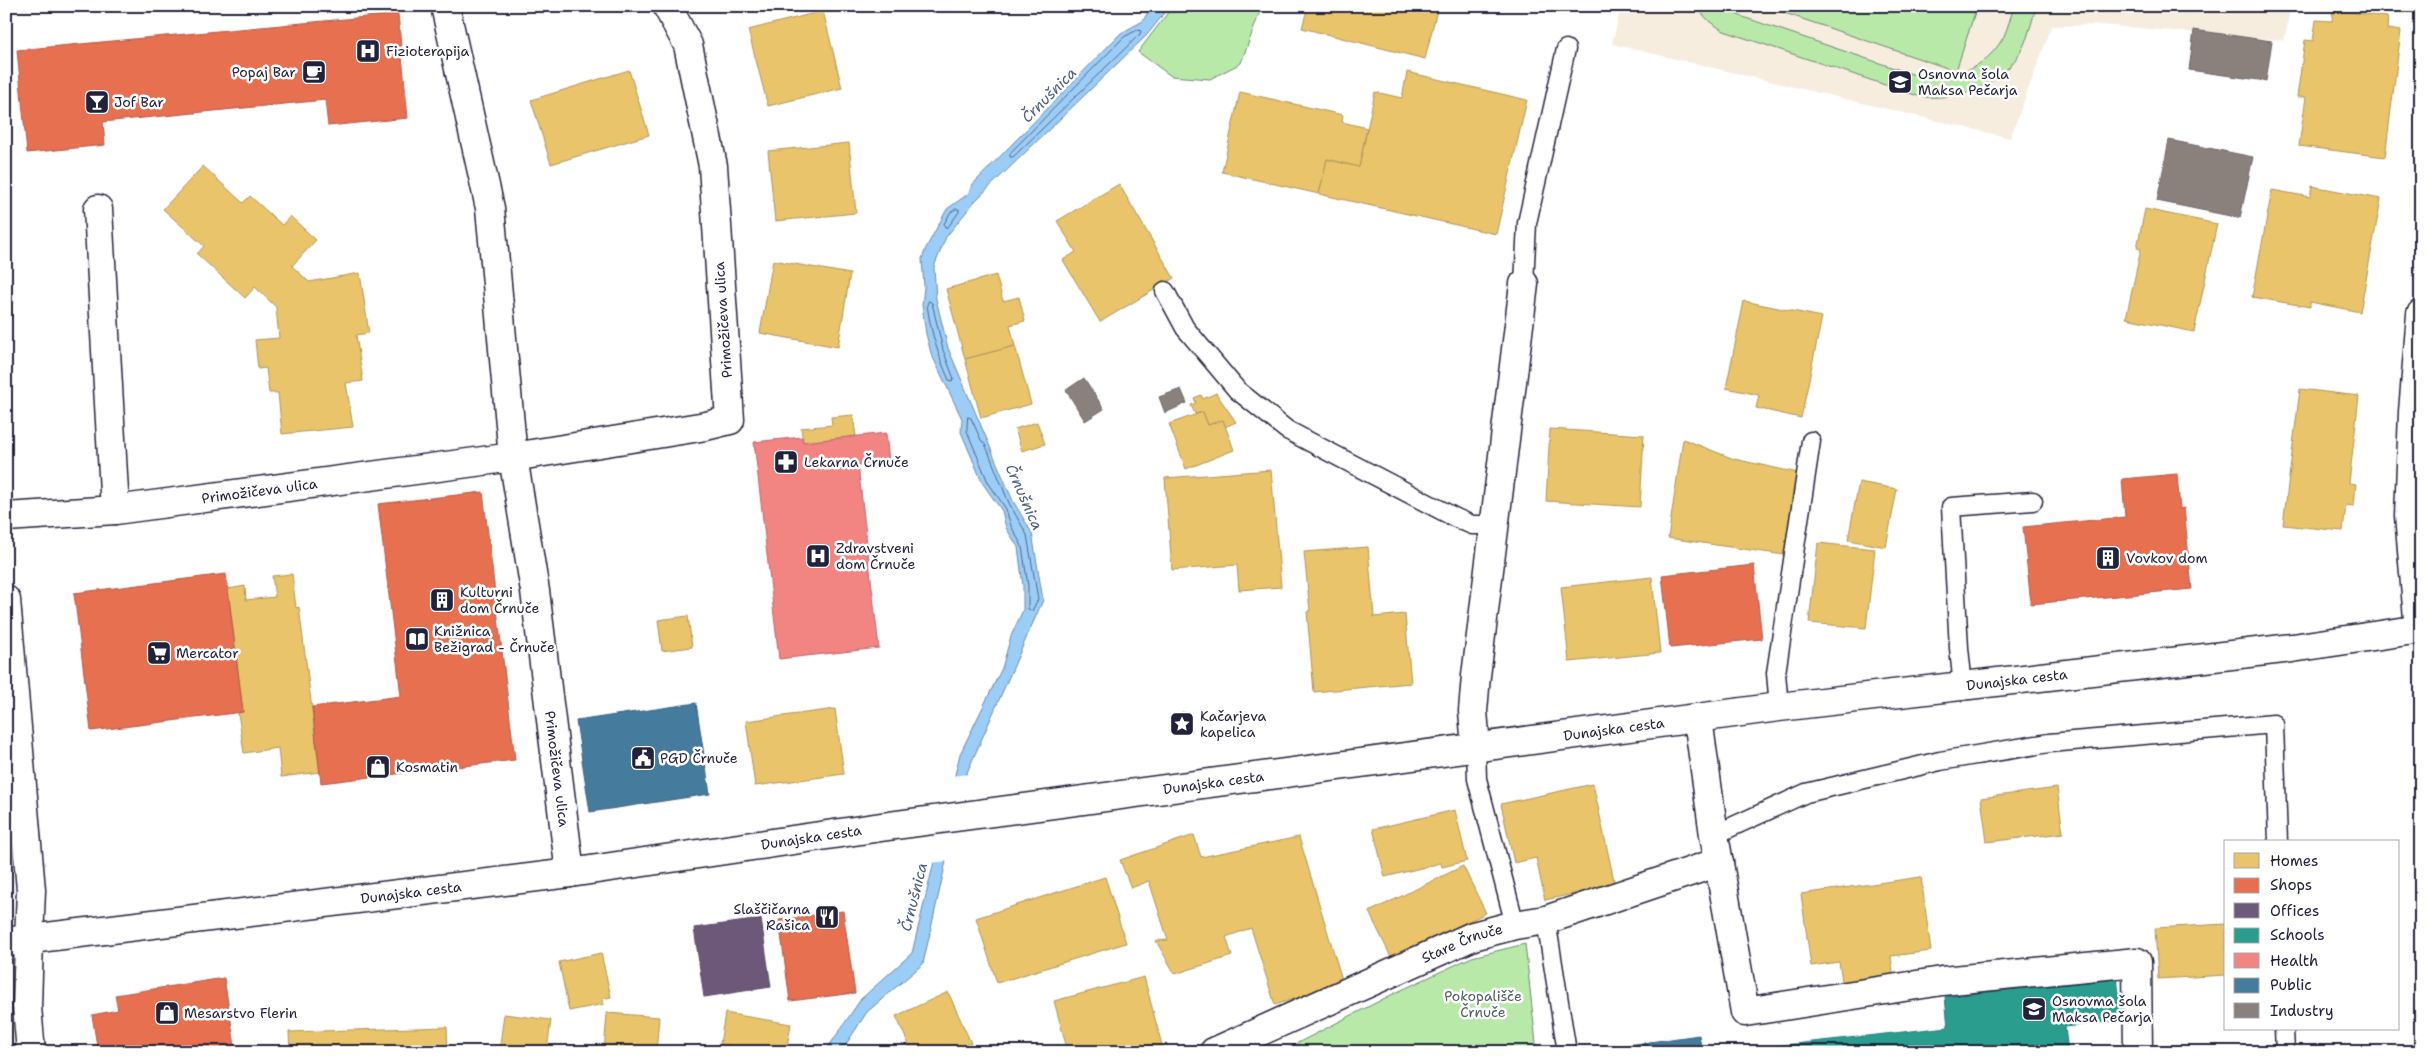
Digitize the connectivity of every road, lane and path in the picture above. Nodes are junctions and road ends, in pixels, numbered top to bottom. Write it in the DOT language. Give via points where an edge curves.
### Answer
graph roads {
  1 [pos="445,6"];
  2 [pos="667,6"];
  3 [pos="1566,49"];
  4 [pos="98,209"];
  5 [pos="1524,284"];
  6 [pos="1165,291"];
  7 [pos="2421,314"];
  8 [pos="1811,441"];
  9 [pos="513,456"];
  10 [pos="2033,502"];
  11 [pos="114,510"];
  12 [pos="6,517"];
  13 [pos="1494,525"];
  14 [pos="6,600"];
  15 [pos="2420,630"];
  16 [pos="1963,687"];
  17 [pos="1779,707"];
  18 [pos="1698,719"];
  19 [pos="1476,747"];
  20 [pos="1714,835"];
  21 [pos="2278,840"];
  22 [pos="1719,862"];
  23 [pos="570,873"];
  24 [pos="1546,920"];
  25 [pos="1515,925"];
  26 [pos="18,941"];
  27 [pos="2284,1030"];
  28 [pos="31,1052"];
  29 [pos="1214,1052"];
  30 [pos="1566,1052"];
  31 [pos="2138,1052"];
  32 [pos="2285,1052"];
  1 -- 9 [label="street, Primožičeva ulica" via="490,208"];
  2 -- 9 [label="street, Primožičeva ulica" via="688,45 713,166 730,420"];
  3 -- 5 [label="lane" via="1527,223"];
  4 -- 11 [label="street"];
  5 -- 13 [label="street"];
  6 -- 13 [label="lane" via="1185,328 1237,390 1287,430 1456,518 1472,525"];
  7 -- 15 [label="street" via="2409,516"];
  8 -- 17 [label="lane" via="1776,673"];
  9 -- 11 [label="street, Primožičeva ulica"];
  9 -- 23 [label="street, Primožičeva ulica" via="534,591"];
  10 -- 16 [label="lane" via="1951,507"];
  11 -- 12 [label="street, Primožičeva ulica"];
  13 -- 19 [label="street" via="1473,711"];
  14 -- 26 [label="street" via="31,890"];
  15 -- 16 [label="street, Dunajska cesta"];
  16 -- 17 [label="street, Dunajska cesta"];
  17 -- 18 [label="street, Dunajska cesta"];
  18 -- 19 [label="street, Dunajska cesta"];
  18 -- 20 [label="street"];
  19 -- 23 [label="street, Dunajska cesta" via="881,827"];
  19 -- 25 [label="lane" via="1477,779"];
  20 -- 21 [label="lane" via="1806,793 1940,761 2049,743 2274,724"];
  20 -- 22 [label="street"];
  22 -- 24 [label="street, Stare Črnuče"];
  22 -- 31 [label="street" via="1745,1012 1942,981 2138,962"];
  23 -- 26 [label="street, Dunajska cesta"];
  24 -- 25 [label="street, Stare Črnuče"];
  24 -- 30 [label="lane"];
  25 -- 29 [label="street, Stare Črnuče" via="1473,936"];
  26 -- 28 [label="street"];
  27 -- 32 [label="lane"];
}
